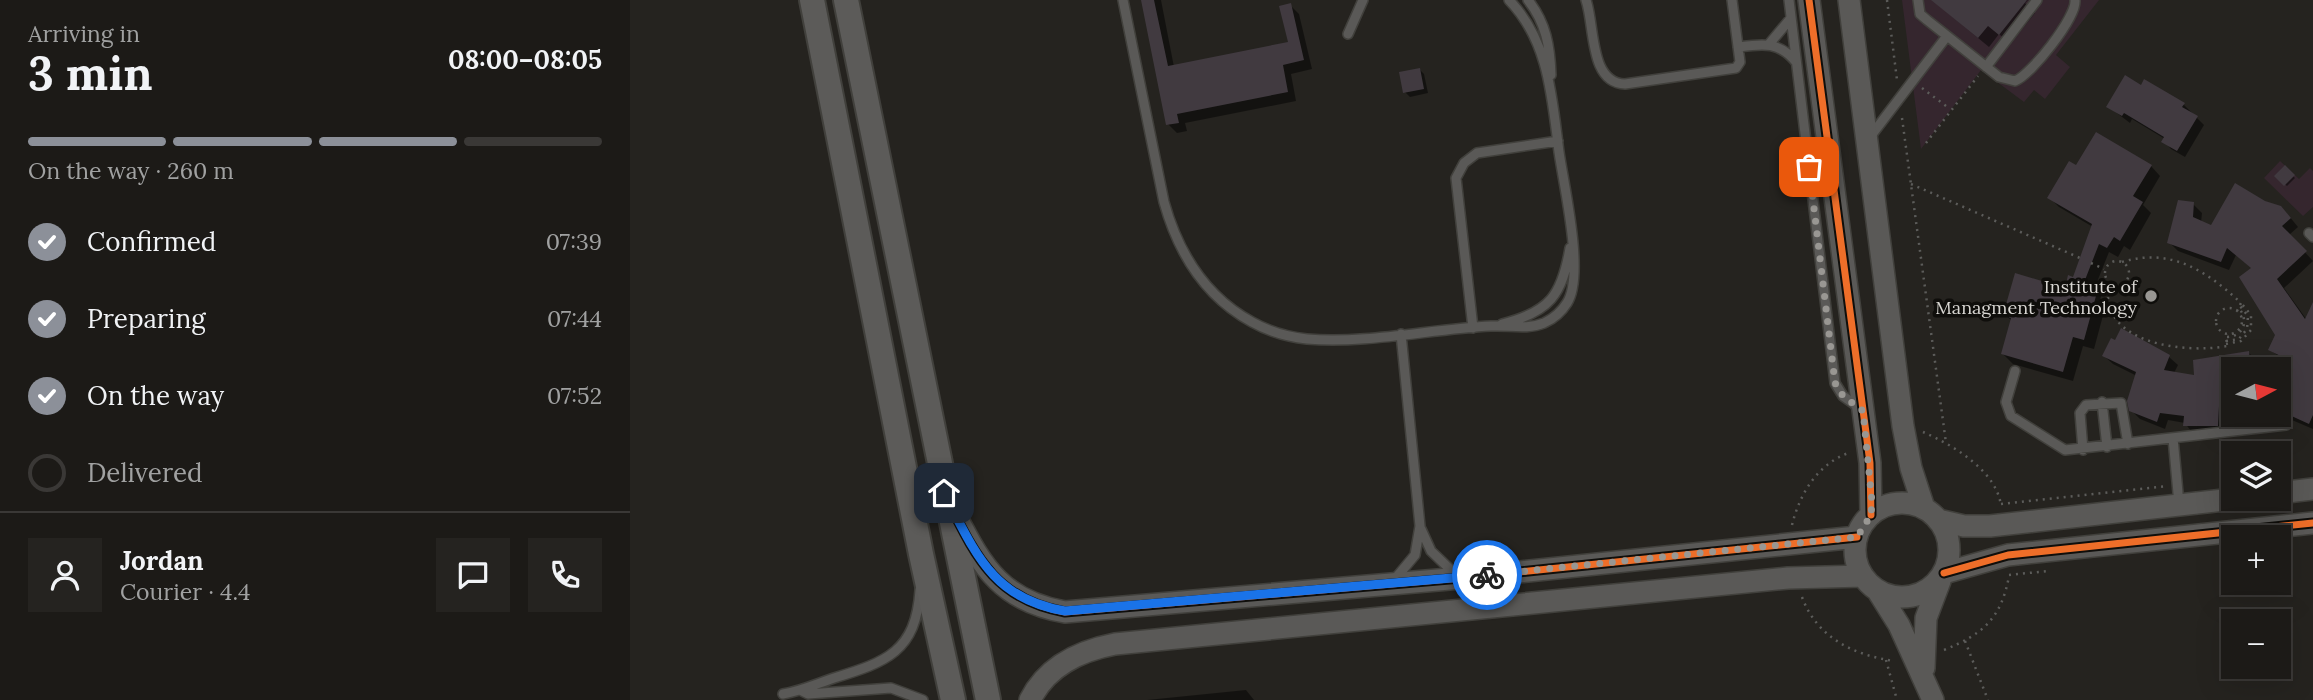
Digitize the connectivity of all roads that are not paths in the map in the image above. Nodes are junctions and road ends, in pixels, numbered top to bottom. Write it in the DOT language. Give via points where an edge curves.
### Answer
graph roads {
  1 [pos="813,0"];
  2 [pos="846,0"];
  3 [pos="1123,0"];
  4 [pos="1363,0"];
  5 [pos="1509,0"];
  6 [pos="1528,0"];
  7 [pos="1586,0"];
  8 [pos="1732,0"];
  9 [pos="1789,0"];
  10 [pos="1809,0"];
  11 [pos="1849,0"];
  12 [pos="1918,0"];
  13 [pos="2037,0"];
  14 [pos="2075,0"];
  15 [pos="1791,18"];
  16 [pos="1348,34"];
  17 [pos="1947,36"];
  18 [pos="1770,43"];
  19 [pos="1738,47"];
  20 [pos="1797,64"];
  21 [pos="1986,67"];
  22 [pos="1552,94"];
  23 [pos="1558,141"];
  24 [pos="1867,141"];
  25 [pos="1571,241"];
  26 [pos="1494,326"];
  27 [pos="1474,328"];
  28 [pos="1401,334"];
  29 [pos="2015,371"];
  30 [pos="2102,402"];
  31 [pos="1863,411"];
  32 [pos="2230,427"];
  33 [pos="2267,427"];
  34 [pos="2230,431"];
  35 [pos="2173,438"];
  36 [pos="2128,444"];
  37 [pos="2107,447"];
  38 [pos="2083,450"];
  39 [pos="2313,489"];
  40 [pos="2291,492"];
  41 [pos="944,493"];
  42 [pos="2178,495"];
  43 [pos="2221,498"];
  44 [pos="1931,514"];
  45 [pos="1871,515"];
  46 [pos="2313,523"];
  47 [pos="1420,526"];
  48 [pos="1857,537"];
  49 [pos="921,554"];
  50 [pos="1863,576"];
  51 [pos="1942,577"];
  52 [pos="1461,578"];
  53 [pos="1384,584"];
  54 [pos="1879,593"];
  55 [pos="1919,659"];
  56 [pos="1929,690"];
  57 [pos="802,691"];
  58 [pos="783,694"];
  59 [pos="923,700"];
  60 [pos="953,700"];
  61 [pos="988,700"];
  62 [pos="1030,700"];
  1 -- 49 [label="main road"];
  2 -- 41 [label="main road"];
  3 -- 28 [label="lane" via="1172,232 1205,284 1251,321 1278,333 1306,339"];
  4 -- 16 [label="lane"];
  5 -- 22 [label="lane" via="1533,30"];
  6 -- 22 [label="lane" via="1549,42"];
  7 -- 19 [label="lane" via="1601,71 1616,83 1735,68 1740,62"];
  8 -- 19 [label="lane"];
  9 -- 15 [label="lane"];
  10 -- 31 [label="street"];
  11 -- 24 [label="street"];
  12 -- 17 [label="lane" via="1920,14"];
  13 -- 21 [label="lane"];
  14 -- 21 [label="lane" via="2076,10 2022,78 2006,81"];
  15 -- 18 [label="lane"];
  15 -- 20 [label="lane"];
  17 -- 21 [label="lane"];
  17 -- 24 [label="lane"];
  18 -- 19 [label="lane"];
  18 -- 20 [label="lane"];
  20 -- 31 [label="lane" via="1835,383 1843,396"];
  22 -- 23 [label="lane"];
  23 -- 25 [label="lane"];
  23 -- 27 [label="lane" via="1477,153 1464,163 1456,178"];
  24 -- 44 [label="street" via="1903,426 1911,468"];
  25 -- 26 [label="lane" via="1566,272 1553,298 1530,316"];
  25 -- 26 [label="lane" via="1574,286 1558,314 1530,327"];
  26 -- 27 [label="lane"];
  27 -- 28 [label="lane"];
  28 -- 47 [label="lane"];
  29 -- 38 [label="lane" via="2006,402 2011,416 2055,447"];
  30 -- 36 [label="lane" via="2118,401 2124,406"];
  30 -- 37 [label="lane"];
  30 -- 38 [label="lane" via="2086,405 2080,413"];
  31 -- 45 [label="street"];
  32 -- 34 [label="lane"];
  33 -- 34 [label="lane"];
  34 -- 35 [label="lane"];
  35 -- 36 [label="lane"];
  35 -- 42 [label="lane"];
  36 -- 37 [label="lane"];
  37 -- 38 [label="lane"];
  39 -- 40 [label="street"];
  41 -- 53 [label="street" via="990,574 1007,589 1044,608 1085,612"];
  41 -- 61 [label="main road"];
  42 -- 43 [label="street"];
  42 -- 44 [label="street" via="2002,515 1964,526"];
  44 -- 45 [label="street" via="1896,503"];
  44 -- 51 [label="street" via="1949,546"];
  45 -- 48 [label="street"];
  46 -- 51 [label="street" via="2008,555"];
  47 -- 52 [label="lane" via="1439,561"];
  47 -- 53 [label="lane" via="1415,555 1397,578"];
  48 -- 50 [label="street" via="1857,564"];
  48 -- 52 [label="street"];
  49 -- 57 [label="lane" via="918,611 902,646 887,659"];
  49 -- 60 [label="main road"];
  50 -- 54 [label="street"];
  50 -- 62 [label="street" via="1788,578 1115,644 1069,658 1049,673"];
  51 -- 54 [label="street" via="1912,597"];
  51 -- 55 [label="street" via="1926,618"];
  52 -- 53 [label="street"];
  54 -- 55 [label="street"];
  55 -- 56 [label="street"];
  57 -- 58 [label="lane"];
  57 -- 59 [label="lane" via="891,688"];
}
